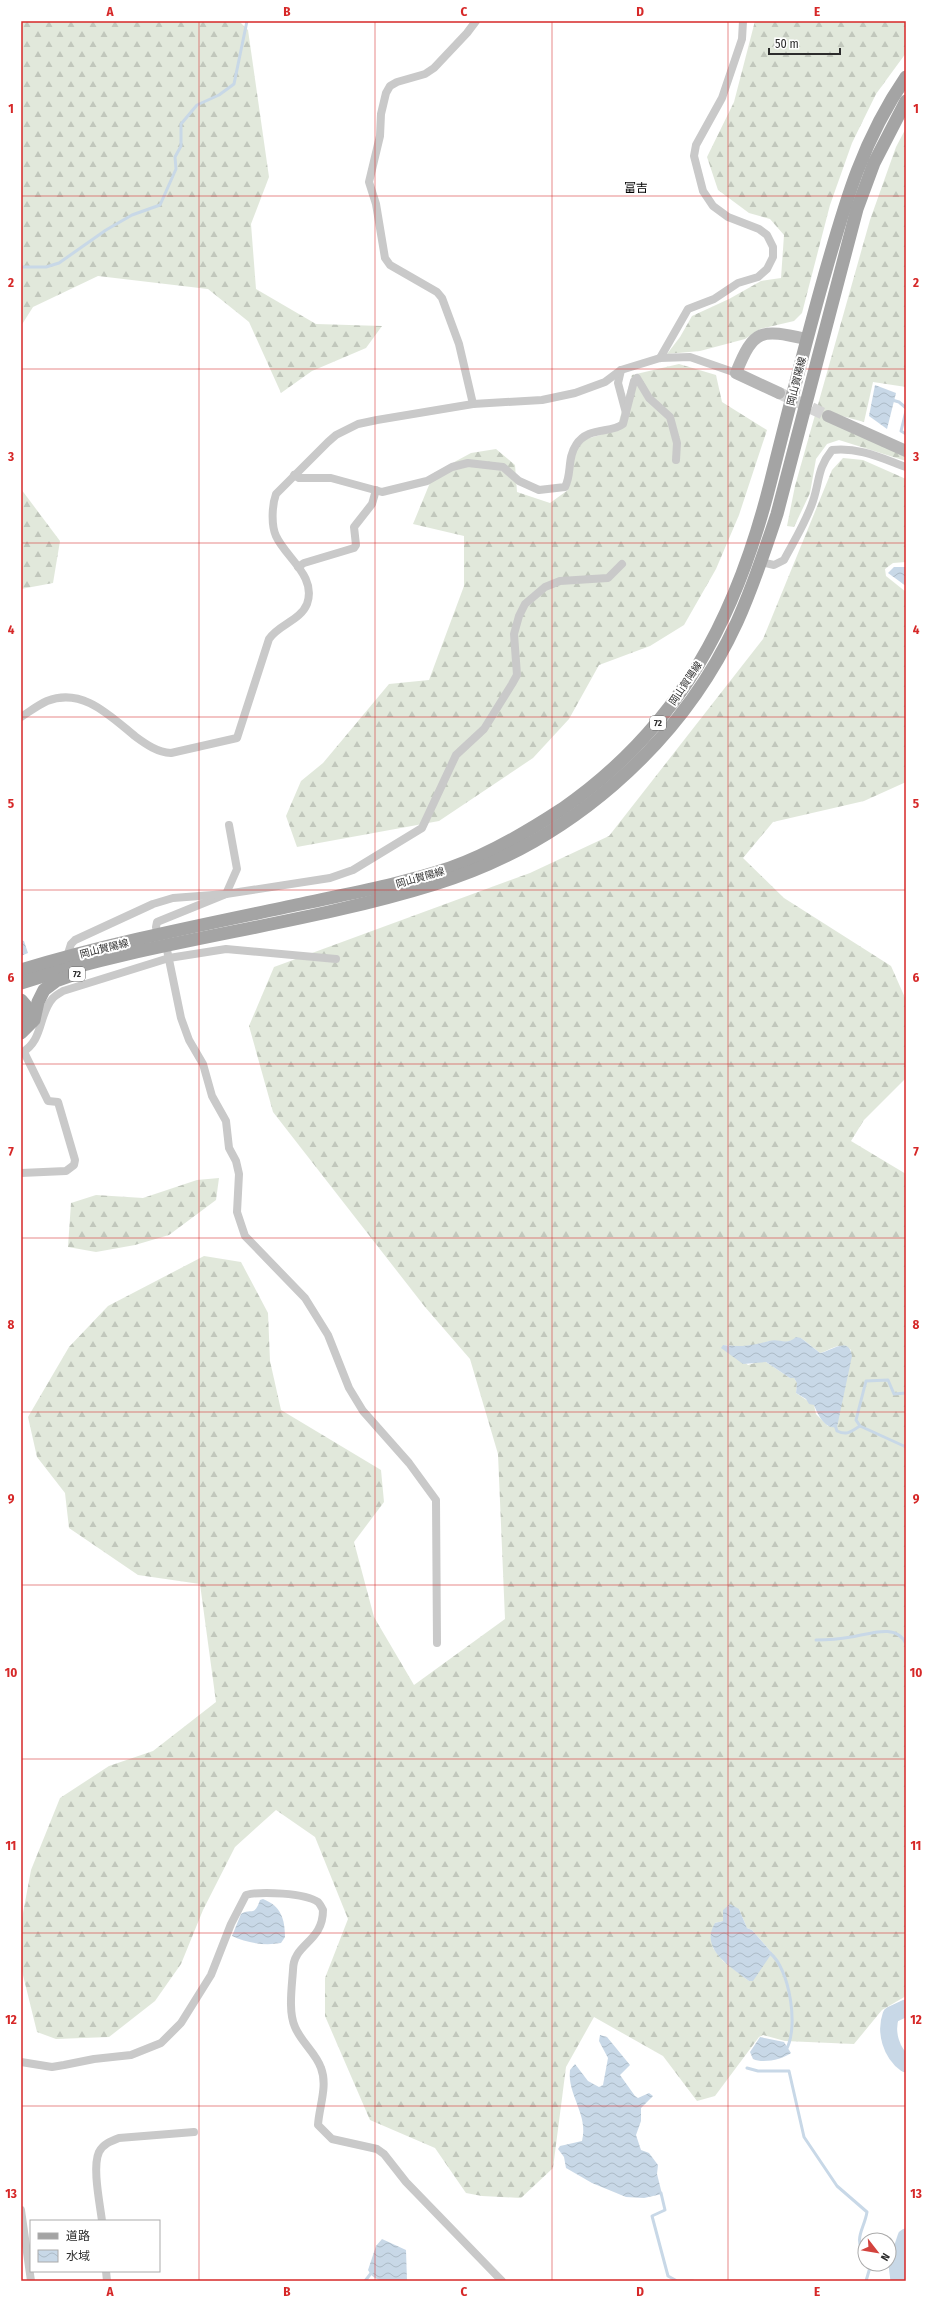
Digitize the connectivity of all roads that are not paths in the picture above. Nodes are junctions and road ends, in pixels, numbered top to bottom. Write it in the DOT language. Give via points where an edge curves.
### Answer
graph roads {
  1 [pos="476,21"];
  2 [pos="743,21"];
  3 [pos="906,77"];
  4 [pos="906,101"];
  5 [pos="806,339"];
  6 [pos="660,358"];
  7 [pos="621,370"];
  8 [pos="736,373"];
  9 [pos="779,393"];
  10 [pos="473,404"];
  11 [pos="626,414"];
  12 [pos="828,416"];
  13 [pos="906,451"];
  14 [pos="676,460"];
  15 [pos="906,467"];
  16 [pos="294,475"];
  17 [pos="376,490"];
  18 [pos="761,562"];
  19 [pos="622,564"];
  20 [pos="298,567"];
  21 [pos="21,717"];
  22 [pos="229,825"];
  23 [pos="226,894"];
  24 [pos="158,935"];
  25 [pos="166,945"];
  26 [pos="152,948"];
  27 [pos="67,957"];
  28 [pos="168,958"];
  29 [pos="336,959"];
  30 [pos="21,970"];
  31 [pos="21,983"];
  32 [pos="21,1000"];
  33 [pos="24,1030"];
  34 [pos="22,1053"];
  35 [pos="21,1173"];
  36 [pos="437,1643"];
  37 [pos="21,2062"];
  38 [pos="194,2132"];
  39 [pos="21,2210"];
  40 [pos="102,2220"];
  41 [pos="31,2281"];
  42 [pos="502,2281"];
  1 -- 10 [label="street" via="434,68 425,74 390,86 383,102 380,136 370,182 385,258 390,265 437,292 442,298 459,344"];
  2 -- 6 [label="street" via="742,39 722,98 696,145 694,156 703,191 713,206 728,217 759,229 767,236 773,248 773,257 767,269 758,277 738,283 714,299 688,309"];
  3 -- 5 [label="main road, 岡山賀陽線 / 72" via="864,150 848,191"];
  4 -- 18 [label="main road, 岡山賀陽線 / 72" via="874,163 857,209 777,514"];
  5 -- 8 [label="street" via="776,332 760,336 746,348"];
  5 -- 24 [label="main road, 岡山賀陽線 / 72" via="762,518 748,562 723,622 692,676 658,723 622,761 589,790 538,825 453,867 396,884"];
  6 -- 7 [label="street"];
  6 -- 8 [label="street" via="690,357"];
  7 -- 10 [label="street" via="605,382 575,393 542,400"];
  7 -- 11 [label="street" via="618,383"];
  8 -- 9 [label="street"];
  10 -- 16 [label="street" via="358,424 336,435"];
  11 -- 14 [label="street" via="634,380 639,378 642,389 649,398 670,417 677,443"];
  11 -- 17 [label="street" via="620,426 597,430 577,443 572,452 568,481 559,488 540,490 519,480 503,467 468,463 452,466 427,481 382,492"];
  12 -- 13 [label="street"];
  15 -- 18 [label="street" via="862,451 846,448 832,450 820,466 813,503 784,560 774,565"];
  16 -- 17 [label="street" via="299,478 331,478"];
  16 -- 20 [label="street" via="276,494 273,502 274,532"];
  17 -- 20 [label="street" via="372,504 354,527 354,548"];
  18 -- 25 [label="main road, 岡山賀陽線 / 72" via="737,622 704,681 670,728 628,773 588,806 507,855 436,884 385,898"];
  19 -- 23 [label="street" via="608,578 560,581 550,585 525,604 514,634 516,675 512,684 484,729 456,755 422,828 353,870 330,878"];
  20 -- 21 [label="street" via="308,584 307,603 301,614 272,634 269,639 240,732 232,740 171,753 164,752 146,744 89,701 68,696 46,702"];
  22 -- 23 [label="street" via="237,869"];
  23 -- 24 [label="street" via="158,922"];
  23 -- 27 [label="street" via="173,898 153,904 75,940 70,944"];
  24 -- 27 [label="main road, 岡山賀陽線 / 72"];
  25 -- 26 [label="main road, 岡山賀陽線 / 72"];
  25 -- 28 [label="street"];
  26 -- 31 [label="main road, 岡山賀陽線 / 72"];
  26 -- 33 [label="main road, 岡山賀陽線 / 72" via="112,965 56,981 44,990 34,1020"];
  27 -- 30 [label="main road, 岡山賀陽線 / 72"];
  28 -- 29 [label="street" via="226,949"];
  28 -- 34 [label="street" via="63,990 53,997 40,1032"];
  28 -- 36 [label="street" via="189,1040 203,1064 212,1096 226,1121 229,1148 239,1174 237,1212 245,1236 305,1298 328,1335 349,1388 362,1411 409,1463 436,1500"];
  32 -- 33 [label="main road, 岡山賀陽線 / 72" via="27,1007"];
  34 -- 35 [label="street" via="48,1100 58,1102 75,1160 66,1171"];
  37 -- 42 [label="street" via="58,2066 131,2055 161,2043 181,2023 212,1975 231,1924 246,1895 305,1896 319,1903 323,1910 320,1929 297,1952 293,1967 292,2011 294,2026 321,2067 324,2082 318,2126 332,2140 377,2149 384,2154 406,2182"];
  38 -- 40 [label="street" via="119,2138 108,2142 99,2152 97,2163"];
  39 -- 41 [label="street"];
}
